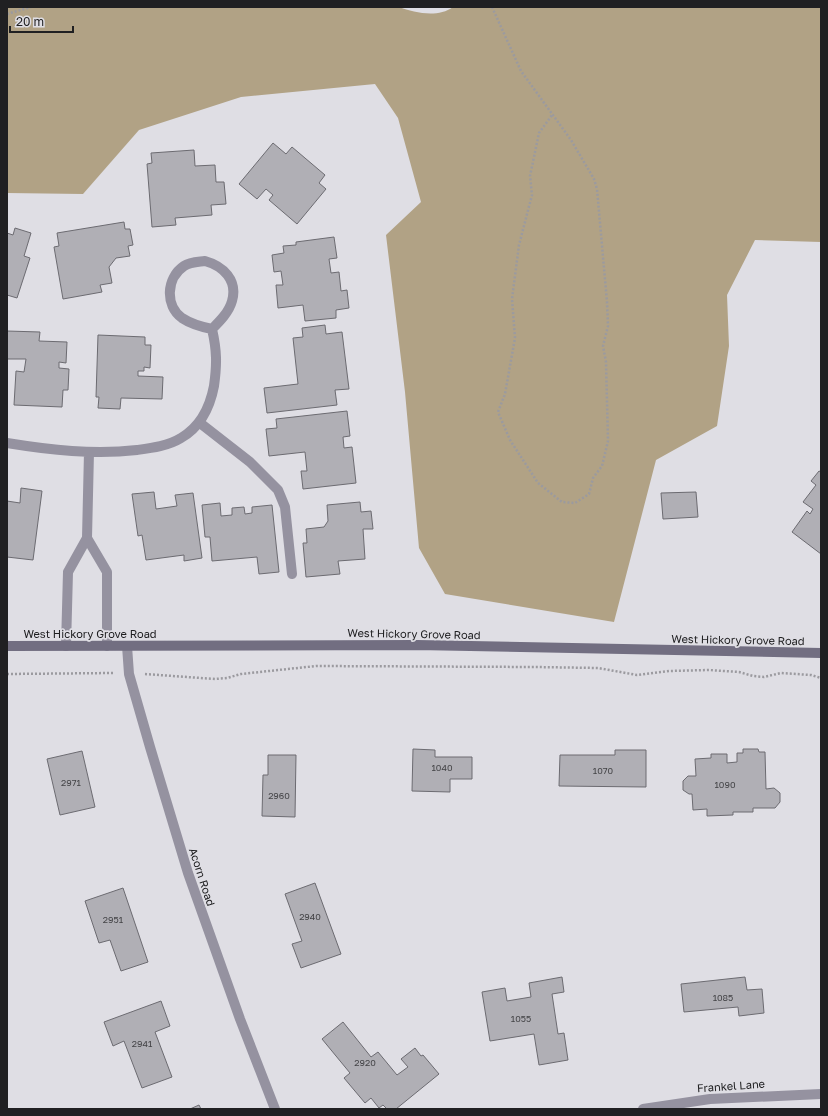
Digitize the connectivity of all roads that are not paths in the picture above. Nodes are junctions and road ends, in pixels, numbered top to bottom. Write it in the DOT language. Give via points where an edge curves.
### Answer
graph roads {
  1 [pos="212,329"];
  2 [pos="200,422"];
  3 [pos="7,443"];
  4 [pos="89,452"];
  5 [pos="87,538"];
  6 [pos="292,574"];
  7 [pos="7,646"];
  8 [pos="66,646"];
  9 [pos="108,646"];
  10 [pos="127,646"];
  11 [pos="821,653"];
  12 [pos="821,1094"];
  13 [pos="275,1109"];
  14 [pos="643,1109"];
  1 -- 1 [label="street" via="232,301 232,285 224,271 216,264 194,262 184,266 172,281 171,301 182,317"];
  1 -- 2 [label="street" via="216,348 216,370 212,395"];
  2 -- 4 [label="street" via="181,439 168,444 121,452"];
  2 -- 6 [label="street" via="250,462 278,490 286,507"];
  3 -- 4 [label="street"];
  4 -- 5 [label="street"];
  5 -- 8 [label="street" via="68,572"];
  5 -- 9 [label="street" via="107,572"];
  7 -- 8 [label="street, West Hickory Grove Road"];
  8 -- 9 [label="street, West Hickory Grove Road"];
  9 -- 10 [label="street, West Hickory Grove Road"];
  10 -- 11 [label="street, West Hickory Grove Road" via="417,645"];
  10 -- 13 [label="street, Acorn Road" via="129,674 188,873"];
  12 -- 14 [label="street, Frankel Lane" via="710,1099"];
}
